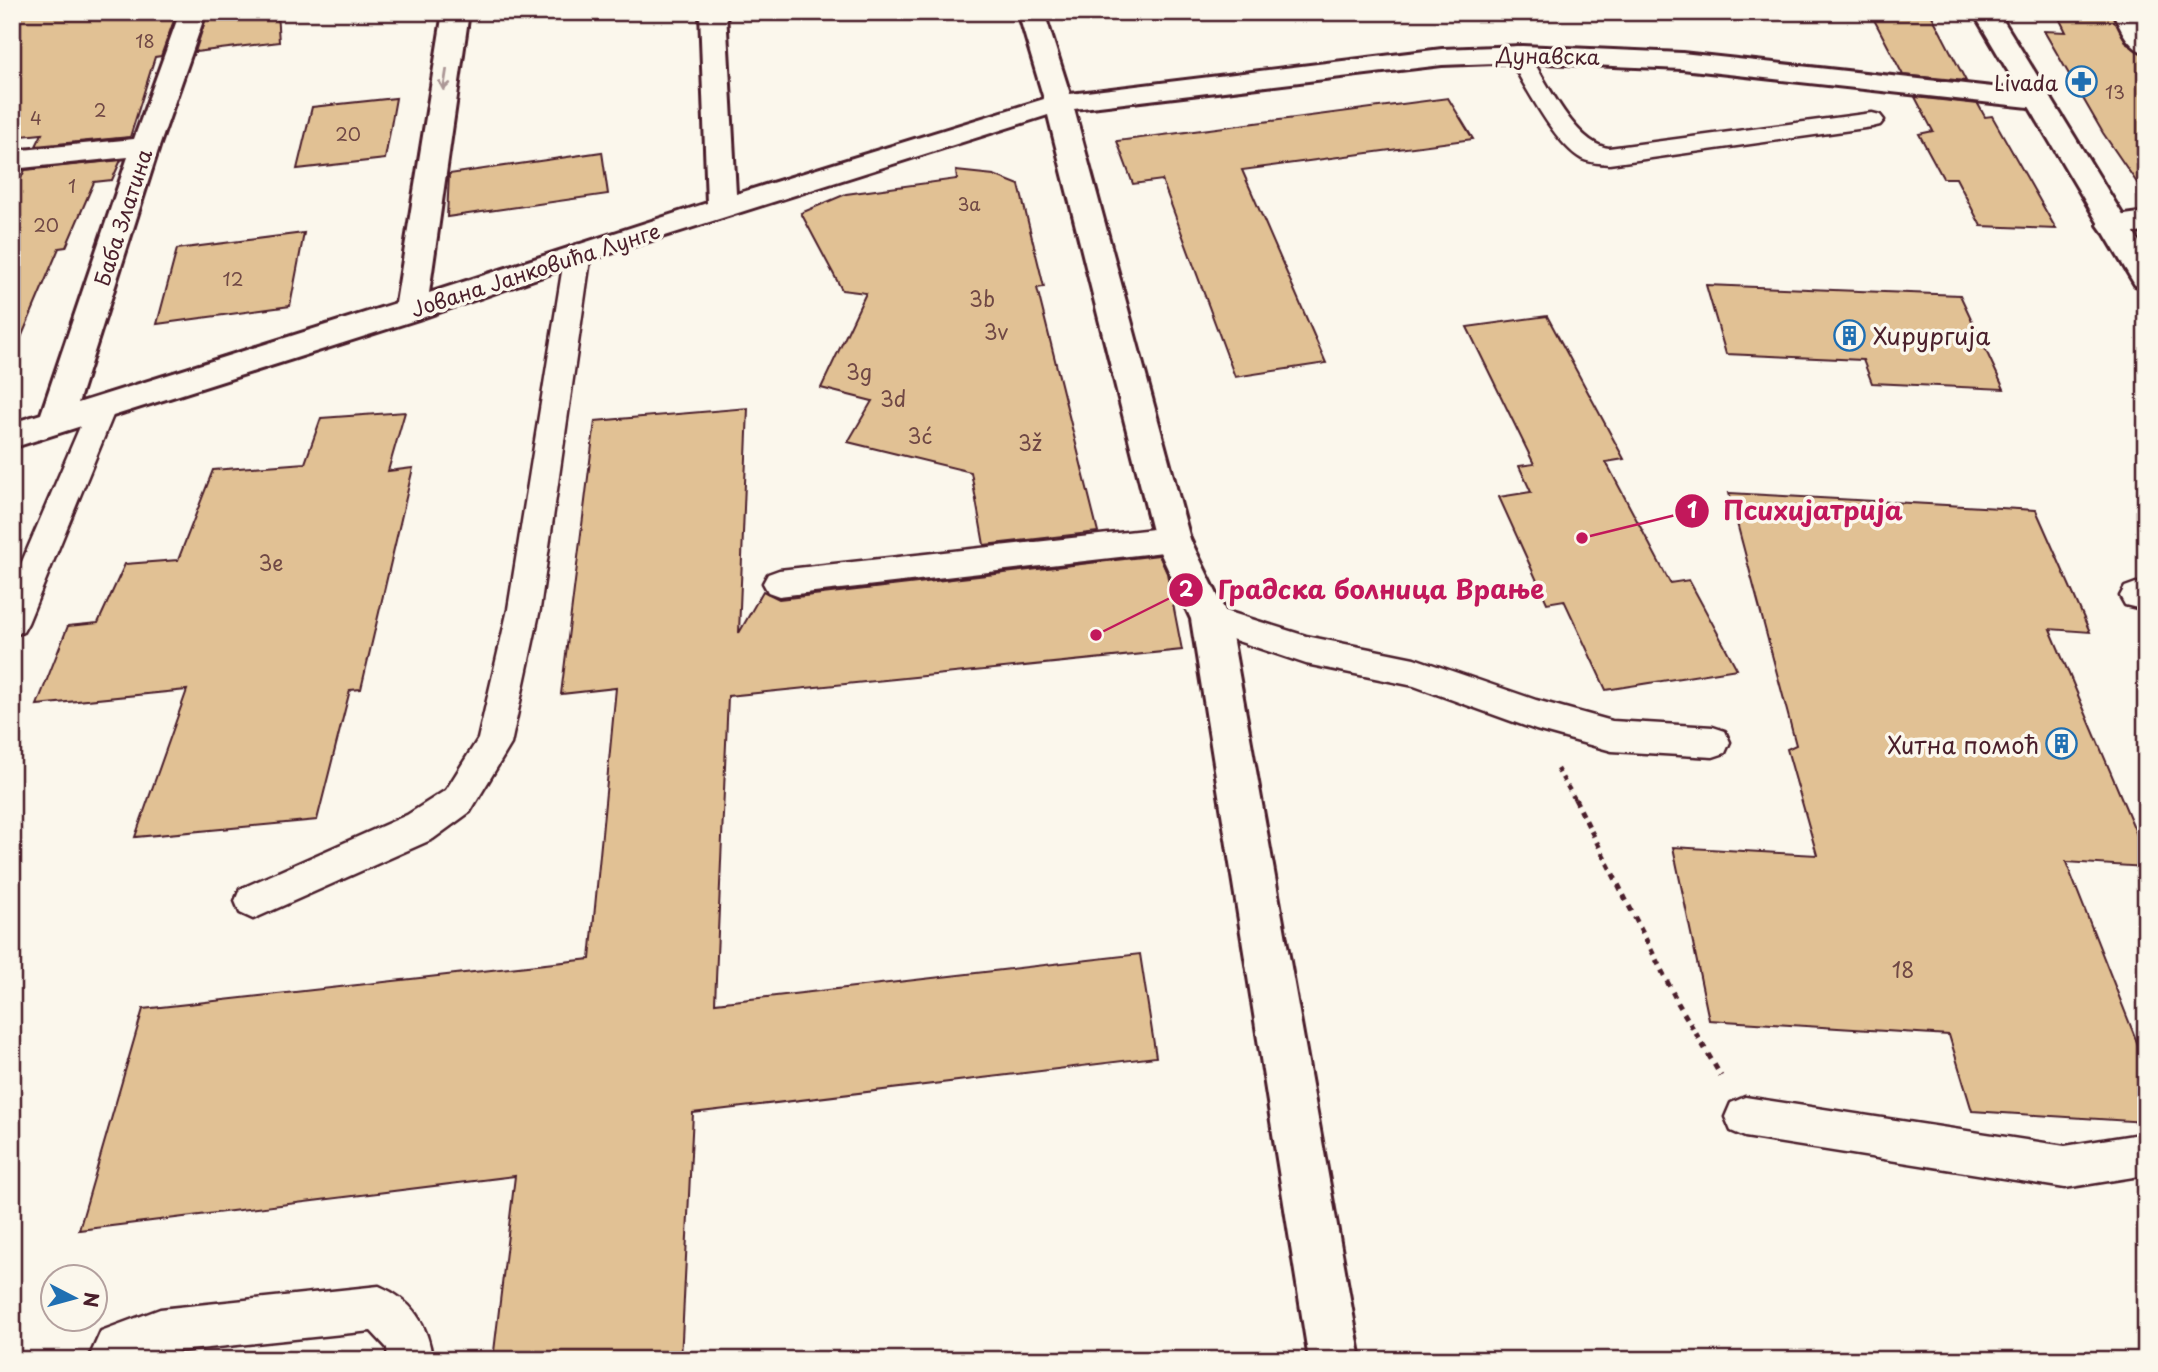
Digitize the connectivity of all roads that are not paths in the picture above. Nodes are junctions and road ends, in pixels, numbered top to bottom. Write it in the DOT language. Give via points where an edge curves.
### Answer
graph roads {
  1 [pos="193,12"];
  2 [pos="456,12"];
  3 [pos="713,12"];
  4 [pos="1031,12"];
  5 [pos="1985,12"];
  6 [pos="2126,12"];
  7 [pos="2146,45"];
  8 [pos="1517,53"];
  9 [pos="2038,100"];
  10 [pos="1059,103"];
  11 [pos="1872,120"];
  12 [pos="145,147"];
  13 [pos="12,160"];
  14 [pos="722,208"];
  15 [pos="2146,222"];
  16 [pos="2113,225"];
  17 [pos="578,253"];
  18 [pos="2146,278"];
  19 [pos="411,310"];
  20 [pos="102,408"];
  21 [pos="55,422"];
  22 [pos="12,436"];
  23 [pos="1172,539"];
  24 [pos="779,583"];
  25 [pos="1210,619"];
  26 [pos="12,623"];
  27 [pos="1713,742"];
  28 [pos="253,901"];
  29 [pos="1745,1117"];
  30 [pos="2146,1154"];
  31 [pos="110,1360"];
  32 [pos="410,1360"];
  33 [pos="1335,1360"];
  1 -- 12 [label="street, Баба Златина"];
  2 -- 19 [label="street, one-way"];
  3 -- 14 [label="street"];
  4 -- 10 [label="street"];
  5 -- 9 [label="street"];
  6 -- 7 [label="street"];
  8 -- 9 [label="street, Дунавска" via="1713,64"];
  8 -- 10 [label="street, Дунавска" via="1442,57"];
  8 -- 11 [label="lane" via="1573,141 1592,154 1609,156"];
  9 -- 16 [label="street"];
  10 -- 14 [label="street, Јована Јанковића Лунге"];
  10 -- 23 [label="street"];
  12 -- 13 [label="street"];
  12 -- 21 [label="street, Баба Златина"];
  14 -- 17 [label="street, Јована Јанковића Лунге"];
  15 -- 16 [label="street"];
  16 -- 18 [label="street"];
  17 -- 19 [label="street, Јована Јанковића Лунге"];
  17 -- 28 [label="lane" via="524,609 494,744 458,801 420,827"];
  19 -- 20 [label="street, Јована Јанковића Лунге"];
  20 -- 21 [label="street, Јована Јанковића Лунге"];
  20 -- 26 [label="lane"];
  21 -- 22 [label="street, Јована Јанковића Лунге"];
  23 -- 24 [label="lane"];
  23 -- 25 [label="street"];
  25 -- 27 [label="lane" via="1306,650 1414,672 1612,736"];
  25 -- 33 [label="street"];
  29 -- 30 [label="lane" via="2065,1167"];
  31 -- 32 [label="lane" via="117,1347 160,1331 379,1308 408,1338"];
}
